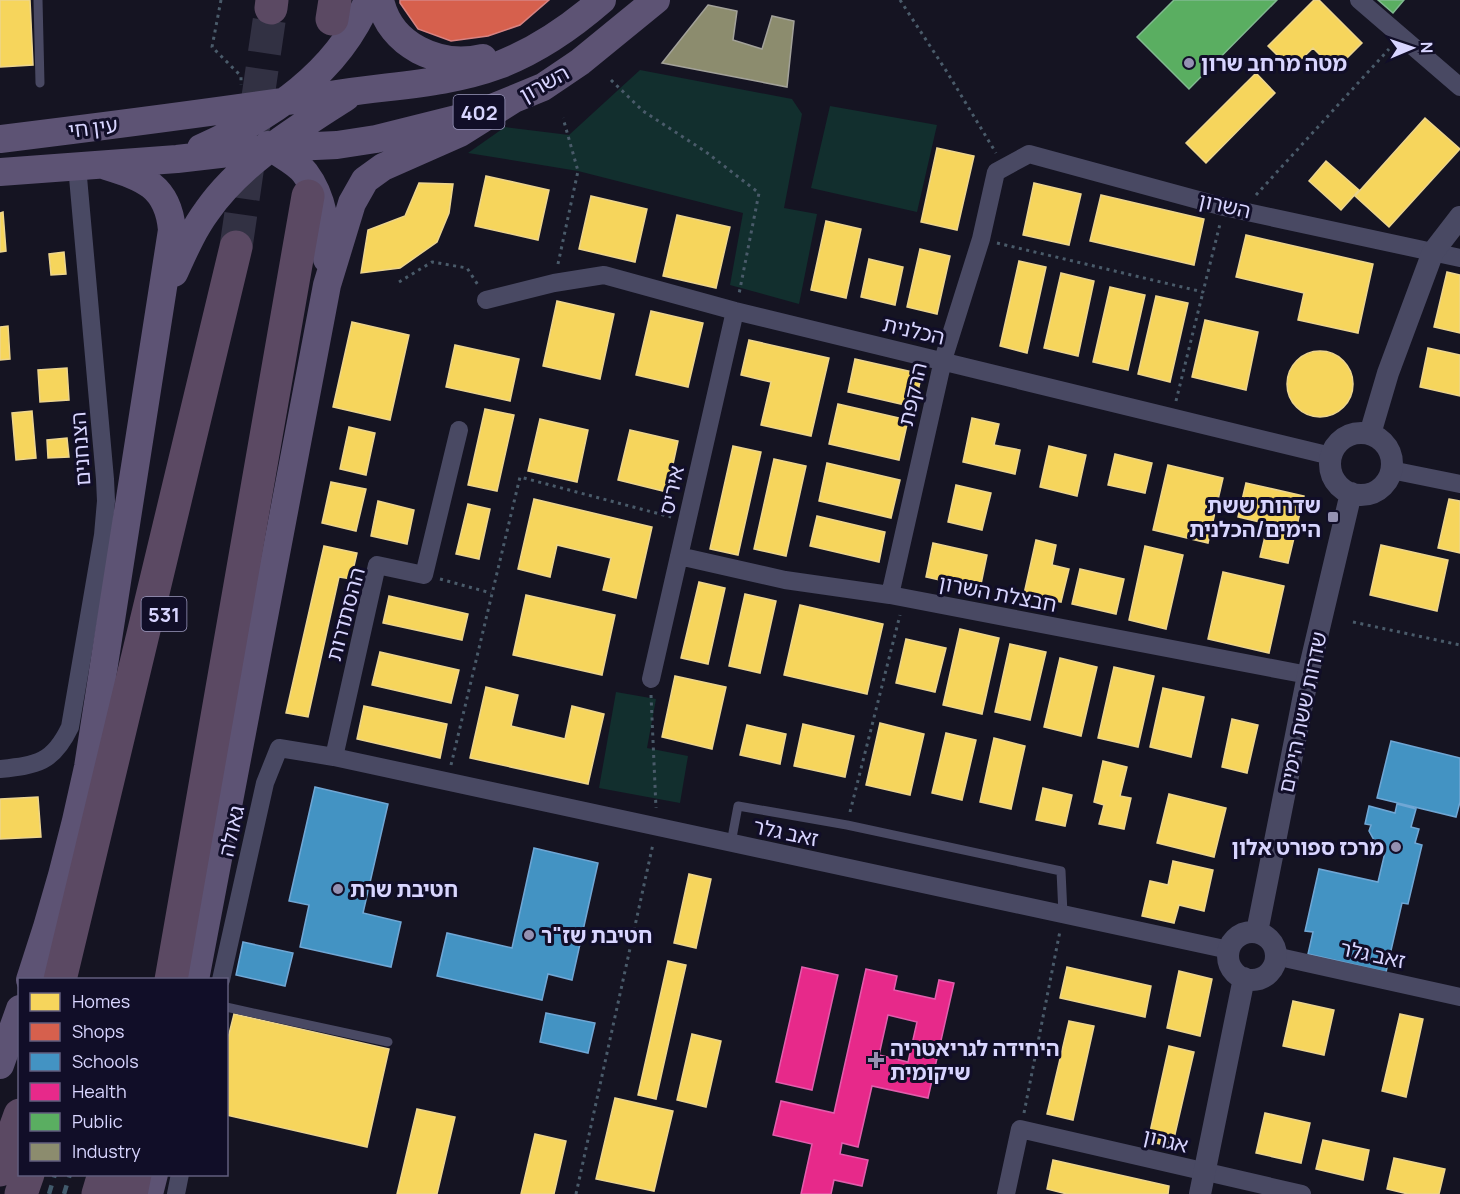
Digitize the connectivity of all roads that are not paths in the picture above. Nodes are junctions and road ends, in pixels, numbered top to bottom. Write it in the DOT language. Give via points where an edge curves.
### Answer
graph roads {
  1 [pos="38,0"];
  2 [pos="368,0"];
  3 [pos="380,0"];
  4 [pos="602,0"];
  5 [pos="656,0"];
  6 [pos="1359,0"];
  7 [pos="564,31"];
  8 [pos="40,83"];
  9 [pos="1460,87"];
  10 [pos="355,91"];
  11 [pos="514,99"];
  12 [pos="285,101"];
  13 [pos="244,118"];
  14 [pos="0,139"];
  15 [pos="272,148"];
  16 [pos="177,159"];
  17 [pos="90,165"];
  18 [pos="1000,169"];
  19 [pos="0,172"];
  20 [pos="308,196"];
  21 [pos="1460,217"];
  22 [pos="1433,252"];
  23 [pos="1460,258"];
  24 [pos="327,285"];
  25 [pos="486,300"];
  26 [pos="161,307"];
  27 [pos="735,311"];
  28 [pos="943,360"];
  29 [pos="459,430"];
  30 [pos="1370,434"];
  31 [pos="1331,456"];
  32 [pos="1391,470"];
  33 [pos="1460,484"];
  34 [pos="1351,493"];
  35 [pos="679,556"];
  36 [pos="897,597"];
  37 [pos="1308,675"];
  38 [pos="651,679"];
  39 [pos="334,757"];
  40 [pos="0,769"];
  41 [pos="201,804"];
  42 [pos="730,843"];
  43 [pos="1063,914"];
  44 [pos="1257,932"];
  45 [pos="1229,950"];
  46 [pos="1275,956"];
  47 [pos="31,978"];
  48 [pos="60,978"];
  49 [pos="82,978"];
  50 [pos="158,978"];
  51 [pos="171,978"];
  52 [pos="195,978"];
  53 [pos="221,978"];
  54 [pos="1244,978"];
  55 [pos="1460,997"];
  56 [pos="228,1007"];
  57 [pos="18,1015"];
  58 [pos="388,1042"];
  59 [pos="0,1065"];
  60 [pos="18,1121"];
  61 [pos="0,1170"];
  62 [pos="1204,1172"];
  63 [pos="27,1176"];
  64 [pos="103,1176"];
  65 [pos="135,1176"];
  66 [pos="154,1176"];
  67 [pos="180,1176"];
  68 [pos="21,1194"];
  69 [pos="98,1194"];
  70 [pos="131,1194"];
  71 [pos="149,1194"];
  72 [pos="176,1194"];
  73 [pos="1005,1194"];
  74 [pos="1200,1194"];
  75 [pos="1302,1194"];
  1 -- 8 [label="lane"];
  2 -- 12 [label="main road" via="338,52"];
  3 -- 7 [label="main road" via="389,24 403,38 424,53 450,61 497,54"];
  4 -- 7 [label="main road, השרון / 402"];
  5 -- 11 [label="main road, השרון / 402" via="580,62 543,87"];
  6 -- 9 [label="street"];
  7 -- 10 [label="main road, השרון / 402" via="518,57 471,74"];
  10 -- 12 [label="main road, 402"];
  10 -- 15 [label="main road"];
  11 -- 15 [label="main road, השרון / 402" via="460,118 376,139"];
  11 -- 24 [label="main road" via="460,133 383,167 365,180 352,203"];
  12 -- 13 [label="main road, 402"];
  13 -- 14 [label="main road, עין חי" via="200,114"];
  13 -- 15 [label="main road"];
  13 -- 16 [label="main road"];
  15 -- 16 [label="main road, 402"];
  15 -- 24 [label="main road" via="306,174 321,204"];
  15 -- 26 [label="main road" via="232,181 208,210 188,241"];
  16 -- 17 [label="main road, עין חי / 402"];
  17 -- 19 [label="main road, עין חי / 402"];
  17 -- 26 [label="main road" via="142,179 161,194 172,230"];
  17 -- 40 [label="street, הצנחנים" via="106,501 103,535 70,727 48,758"];
  18 -- 22 [label="street, השרון" via="1029,153 1224,207"];
  18 -- 28 [label="street, הרקפת"];
  20 -- 41 [label="highway"];
  21 -- 22 [label="street"];
  22 -- 23 [label="street, השרון"];
  22 -- 30 [label="street"];
  24 -- 52 [label="main road"];
  25 -- 27 [label="street, הכלנית" via="604,275"];
  26 -- 47 [label="main road" via="88,766 60,887"];
  27 -- 28 [label="street, הכלנית"];
  27 -- 35 [label="street, איריס"];
  28 -- 31 [label="street, הכלנית"];
  28 -- 36 [label="street, הרקפת"];
  29 -- 39 [label="street, ההסתדרות" via="423,575 377,565"];
  30 -- 31 [label="street" via="1351,435 1342,440"];
  30 -- 32 [label="street" via="1388,448"];
  31 -- 34 [label="street" via="1332,474"];
  32 -- 33 [label="street"];
  32 -- 34 [label="street" via="1381,488 1361,495"];
  34 -- 37 [label="street, שדרות ששת הימים"];
  35 -- 36 [label="street, חבצלת השרון" via="785,580"];
  35 -- 38 [label="street, איריס"];
  36 -- 37 [label="street, חבצלת השרון"];
  37 -- 44 [label="street, שדרות ששת הימים"];
  39 -- 42 [label="street, זאב גלר"];
  39 -- 53 [label="street, גאולה" via="279,748 265,783"];
  41 -- 50 [label="highway"];
  41 -- 51 [label="highway"];
  42 -- 43 [label="street, זאב גלר"];
  42 -- 43 [label="lane" via="738,806 847,825 1061,871"];
  43 -- 45 [label="street, זאב גלר"];
  44 -- 45 [label="street" via="1239,936"];
  44 -- 46 [label="street" via="1272,944"];
  45 -- 54 [label="street" via="1231,967"];
  46 -- 54 [label="street" via="1265,975 1259,979"];
  46 -- 55 [label="street, זאב גלר"];
  48 -- 49 [label="highway, 531" via="236,247 133,770"];
  54 -- 62 [label="street"];
  56 -- 58 [label="lane"];
  57 -- 59 [label="main road"];
  60 -- 61 [label="highway"];
  62 -- 73 [label="street, אגרון" via="1020,1129"];
  62 -- 74 [label="street"];
  62 -- 75 [label="street, אגרון"];
  63 -- 68 [label="highway"];
  64 -- 69 [label="highway"];
  65 -- 70 [label="highway"];
  66 -- 71 [label="main road"];
  67 -- 72 [label="street"];
}
